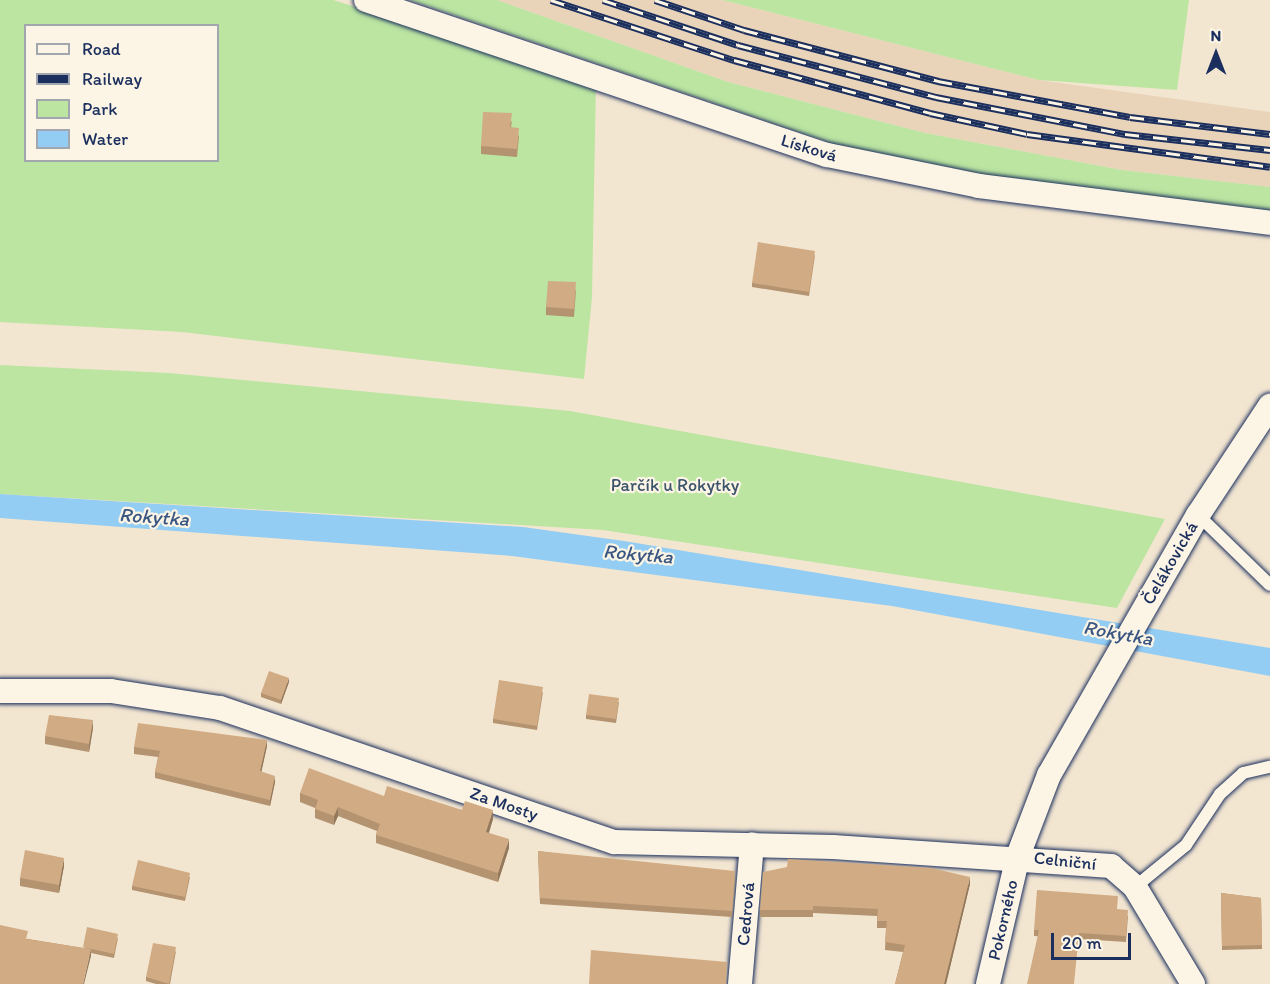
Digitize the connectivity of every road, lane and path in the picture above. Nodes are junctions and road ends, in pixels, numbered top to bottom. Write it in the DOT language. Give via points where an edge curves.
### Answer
graph roads {
  1 [pos="366,0"];
  2 [pos="1270,223"];
  3 [pos="1270,406"];
  4 [pos="1198,515"];
  5 [pos="1270,585"];
  6 [pos="0,691"];
  7 [pos="1270,766"];
  8 [pos="752,845"];
  9 [pos="1018,856"];
  10 [pos="1136,887"];
  11 [pos="740,984"];
  12 [pos="988,984"];
  13 [pos="1193,984"];
  1 -- 2 [label="street, Lísková" via="827,155 979,186"];
  3 -- 4 [label="street, Čelákovická"];
  4 -- 5 [label="lane"];
  4 -- 9 [label="street, Čelákovická" via="1049,775"];
  6 -- 8 [label="street, Za Mosty" via="111,691 220,708 614,842"];
  7 -- 10 [label="lane" via="1243,773 1220,794 1186,845"];
  8 -- 9 [label="street, Za Mosty"];
  8 -- 11 [label="street, Cedrová"];
  9 -- 10 [label="street, Celniční" via="1111,866"];
  9 -- 12 [label="street, Pokorného"];
  10 -- 13 [label="street, Celniční"];
}
